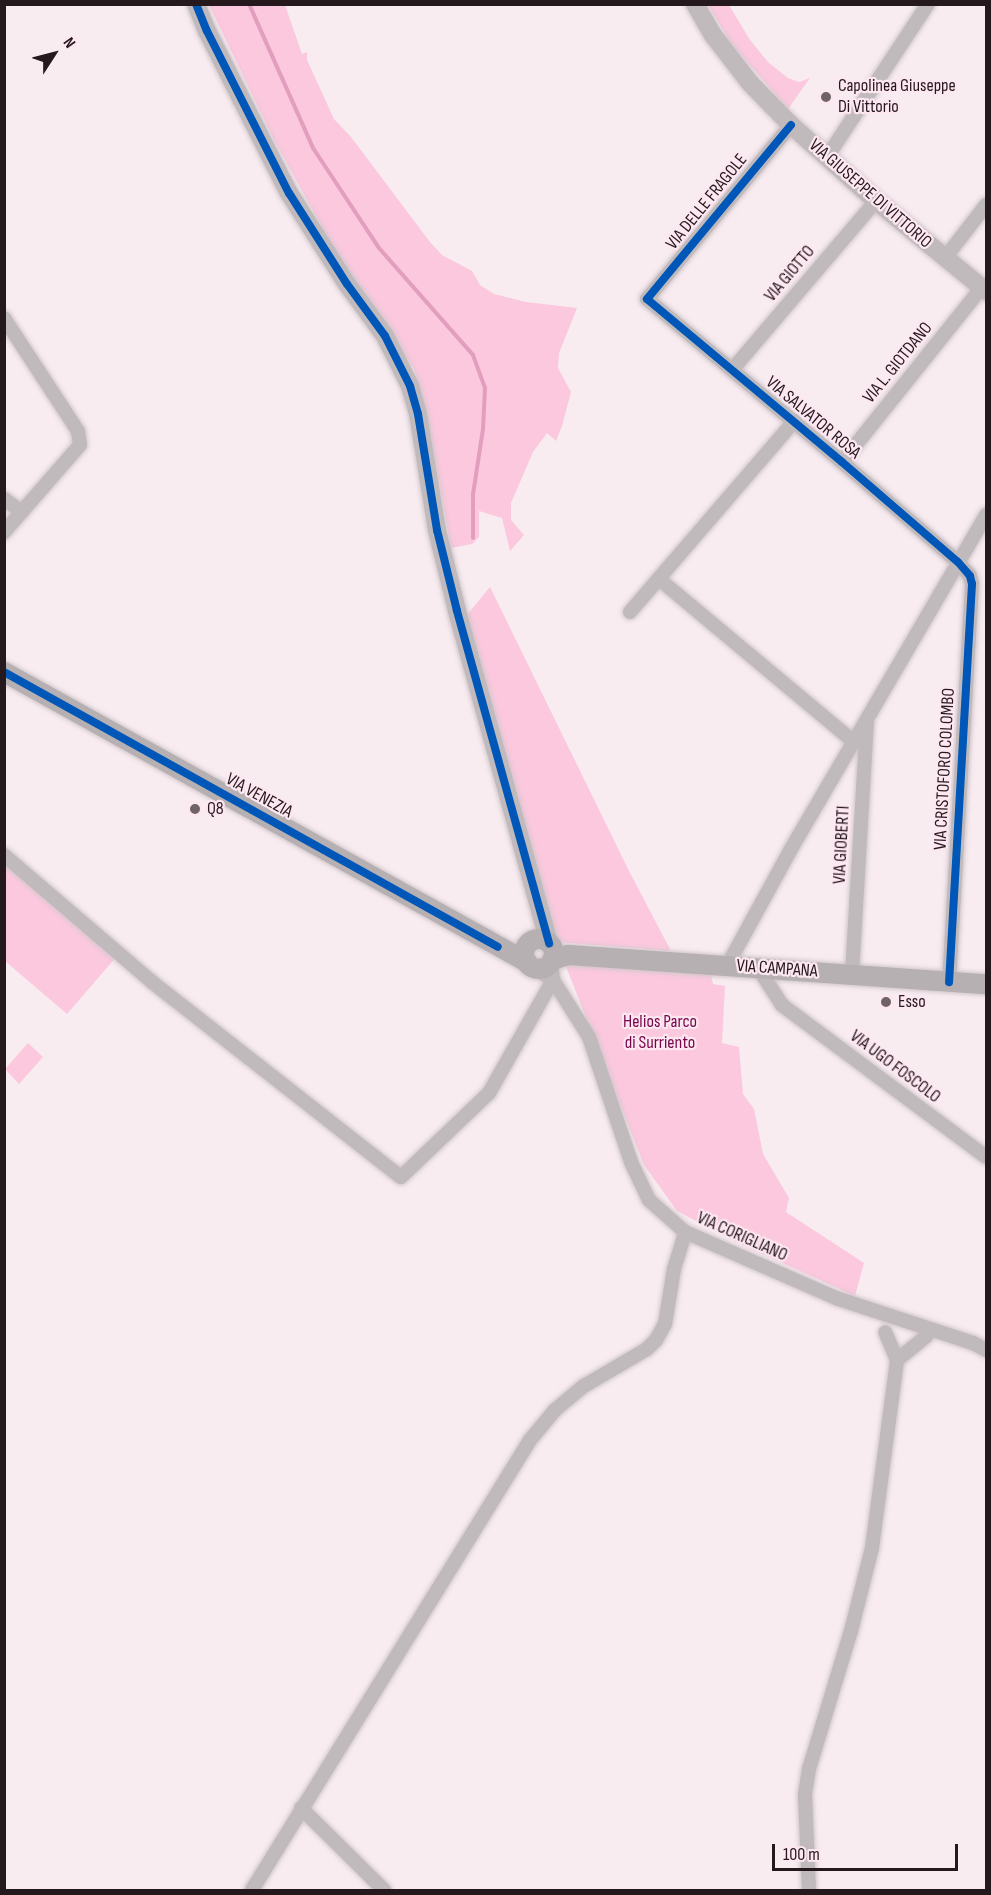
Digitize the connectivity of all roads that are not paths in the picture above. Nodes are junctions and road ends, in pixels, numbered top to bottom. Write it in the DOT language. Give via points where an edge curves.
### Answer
graph roads {
  1 [pos="196,4"];
  2 [pos="695,4"];
  3 [pos="928,4"];
  4 [pos="791,125"];
  5 [pos="827,157"];
  6 [pos="876,201"];
  7 [pos="987,205"];
  8 [pos="945,258"];
  9 [pos="984,289"];
  10 [pos="647,299"];
  11 [pos="4,318"];
  12 [pos="732,370"];
  13 [pos="794,421"];
  14 [pos="842,462"];
  15 [pos="4,499"];
  16 [pos="22,512"];
  17 [pos="987,515"];
  18 [pos="4,532"];
  19 [pos="958,562"];
  20 [pos="659,579"];
  21 [pos="630,612"];
  22 [pos="4,672"];
  23 [pos="867,719"];
  24 [pos="854,742"];
  25 [pos="4,855"];
  26 [pos="498,947"];
  27 [pos="546,956"];
  28 [pos="723,966"];
  29 [pos="758,968"];
  30 [pos="852,974"];
  31 [pos="949,982"];
  32 [pos="987,984"];
  33 [pos="987,1157"];
  34 [pos="685,1232"];
  35 [pos="885,1332"];
  36 [pos="927,1336"];
  37 [pos="987,1350"];
  38 [pos="897,1360"];
  39 [pos="301,1808"];
  40 [pos="252,1890"];
  41 [pos="384,1890"];
  42 [pos="809,1890"];
  1 -- 27 [label="street" via="288,194 385,336 410,386 437,530 541,919"];
  2 -- 4 [label="street, VIA GIUSEPPE DI VITTORIO" via="750,83"];
  3 -- 5 [label="street"];
  4 -- 5 [label="street, VIA GIUSEPPE DI VITTORIO"];
  4 -- 10 [label="street, VIA DELLE FRAGOLE"];
  5 -- 6 [label="street, VIA GIUSEPPE DI VITTORIO"];
  6 -- 8 [label="street, VIA GIUSEPPE DI VITTORIO"];
  6 -- 12 [label="street, VIA GIOTTO"];
  7 -- 8 [label="street"];
  8 -- 9 [label="street, VIA GIUSEPPE DI VITTORIO"];
  9 -- 14 [label="street, VIA L. GIOTDANO"];
  10 -- 12 [label="street, VIA SALVATOR ROSA"];
  11 -- 16 [label="street" via="78,431 80,445"];
  12 -- 13 [label="street, VIA SALVATOR ROSA"];
  13 -- 14 [label="street, VIA SALVATOR ROSA"];
  13 -- 20 [label="street, VIA SALVATOR ROSA"];
  14 -- 19 [label="street, VIA SALVATOR ROSA"];
  15 -- 16 [label="street"];
  16 -- 18 [label="street"];
  17 -- 19 [label="street"];
  19 -- 23 [label="street"];
  19 -- 31 [label="street, VIA CRISTOFORO COLOMBO" via="972,584"];
  20 -- 21 [label="street, VIA SALVATOR ROSA"];
  20 -- 24 [label="street"];
  22 -- 26 [label="main road, VIA VENEZIA"];
  23 -- 24 [label="street"];
  23 -- 30 [label="street, VIA GIOBERTI"];
  24 -- 28 [label="street"];
  25 -- 27 [label="street" via="152,982 401,1177 489,1093"];
  26 -- 27 [label="main road, VIA CAMPANA"];
  27 -- 28 [label="main road, VIA CAMPANA"];
  27 -- 34 [label="street, VIA CORIGLIANO" via="589,1037 631,1162 649,1200"];
  28 -- 29 [label="main road, VIA CAMPANA"];
  29 -- 30 [label="main road, VIA CAMPANA"];
  29 -- 33 [label="street, VIA UGO FOSCOLO" via="782,1005"];
  30 -- 31 [label="main road, VIA CAMPANA"];
  31 -- 32 [label="main road, VIA CAMPANA"];
  34 -- 37 [label="street, VIA CORIGLIANO" via="836,1298"];
  34 -- 39 [label="street" via="664,1324 656,1340 584,1386 555,1410 530,1440"];
  35 -- 38 [label="street"];
  36 -- 38 [label="street"];
  38 -- 42 [label="street" via="864,1586 809,1769 805,1794"];
  39 -- 40 [label="street"];
  39 -- 41 [label="street"];
}
